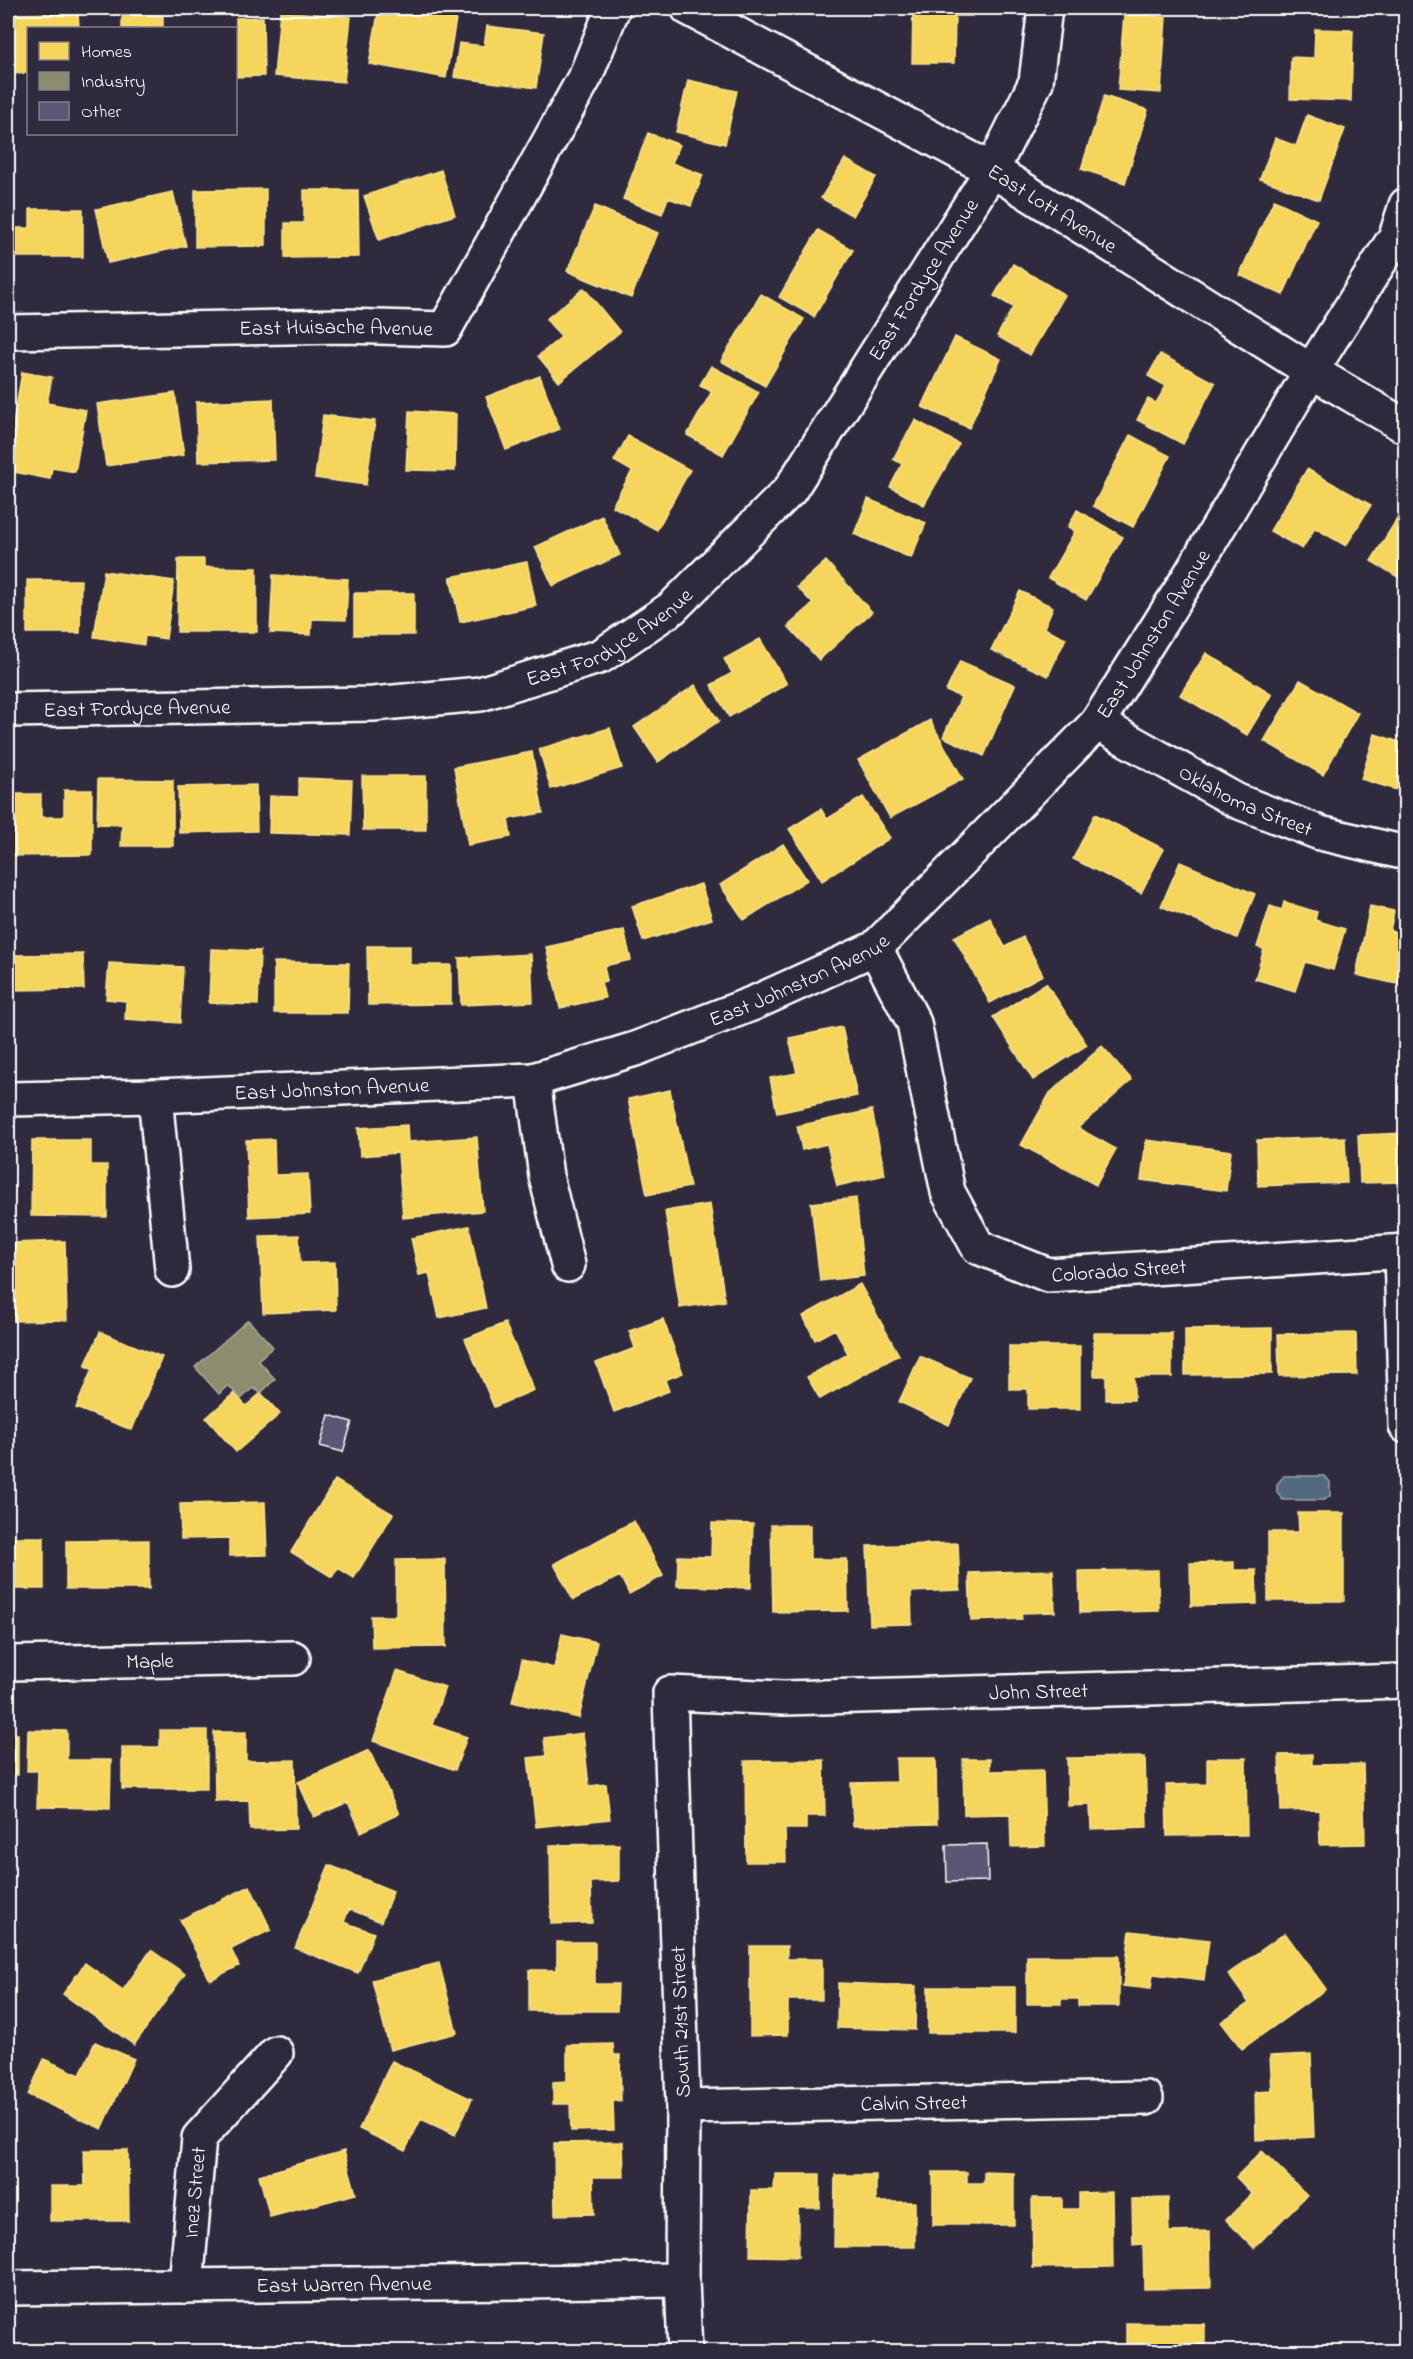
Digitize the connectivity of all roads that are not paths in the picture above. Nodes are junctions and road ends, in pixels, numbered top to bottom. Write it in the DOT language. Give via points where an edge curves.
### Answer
graph roads {
  1 [pos="613,8"];
  2 [pos="688,8"];
  3 [pos="1045,8"];
  4 [pos="992,170"];
  5 [pos="1406,205"];
  6 [pos="8,332"];
  7 [pos="1311,371"];
  8 [pos="1406,427"];
  9 [pos="8,710"];
  10 [pos="1097,723"];
  11 [pos="1406,854"];
  12 [pos="875,948"];
  13 [pos="533,1080"];
  14 [pos="155,1096"];
  15 [pos="8,1099"];
  16 [pos="1403,1251"];
  17 [pos="568,1265"];
  18 [pos="172,1270"];
  19 [pos="1406,1426"];
  20 [pos="293,1658"];
  21 [pos="8,1663"];
  22 [pos="1406,1681"];
  23 [pos="670,1693"];
  24 [pos="276,2054"];
  25 [pos="1146,2098"];
  26 [pos="683,2107"];
  27 [pos="682,2280"];
  28 [pos="186,2286"];
  29 [pos="8,2288"];
  30 [pos="686,2352"];
  1 -- 6 [label="street, East Huisache Avenue" via="586,75 445,328"];
  2 -- 4 [label="street, East Lott Avenue"];
  3 -- 4 [label="street, East Fordyce Avenue" via="1036,82"];
  4 -- 7 [label="street, East Lott Avenue"];
  4 -- 9 [label="street, East Fordyce Avenue" via="790,490 672,608 602,656 480,694 385,703"];
  5 -- 7 [label="street, East Johnston Avenue" via="1395,236"];
  7 -- 8 [label="street, East Lott Avenue"];
  7 -- 10 [label="street, East Johnston Avenue"];
  10 -- 11 [label="street, Oklahoma Street" via="1237,801 1320,833"];
  10 -- 12 [label="street, East Johnston Avenue"];
  12 -- 13 [label="street, East Johnston Avenue" via="744,1007 634,1049"];
  12 -- 16 [label="street, Colorado Street" via="914,1023 948,1192 978,1247 1048,1275"];
  13 -- 14 [label="street, East Johnston Avenue"];
  13 -- 17 [label="street" via="546,1176"];
  14 -- 15 [label="street, East Johnston Avenue"];
  14 -- 18 [label="street"];
  16 -- 19 [label="street"];
  20 -- 21 [label="street, Maple"];
  22 -- 23 [label="street, John Street" via="784,1698"];
  23 -- 26 [label="street, South 21st Street"];
  24 -- 28 [label="street, Inez Street" via="199,2138"];
  25 -- 26 [label="street, Calvin Street"];
  26 -- 27 [label="street, South 21st Street"];
  27 -- 28 [label="street, East Warren Avenue"];
  27 -- 30 [label="street, South 21st Street"];
  28 -- 29 [label="street, East Warren Avenue"];
}
